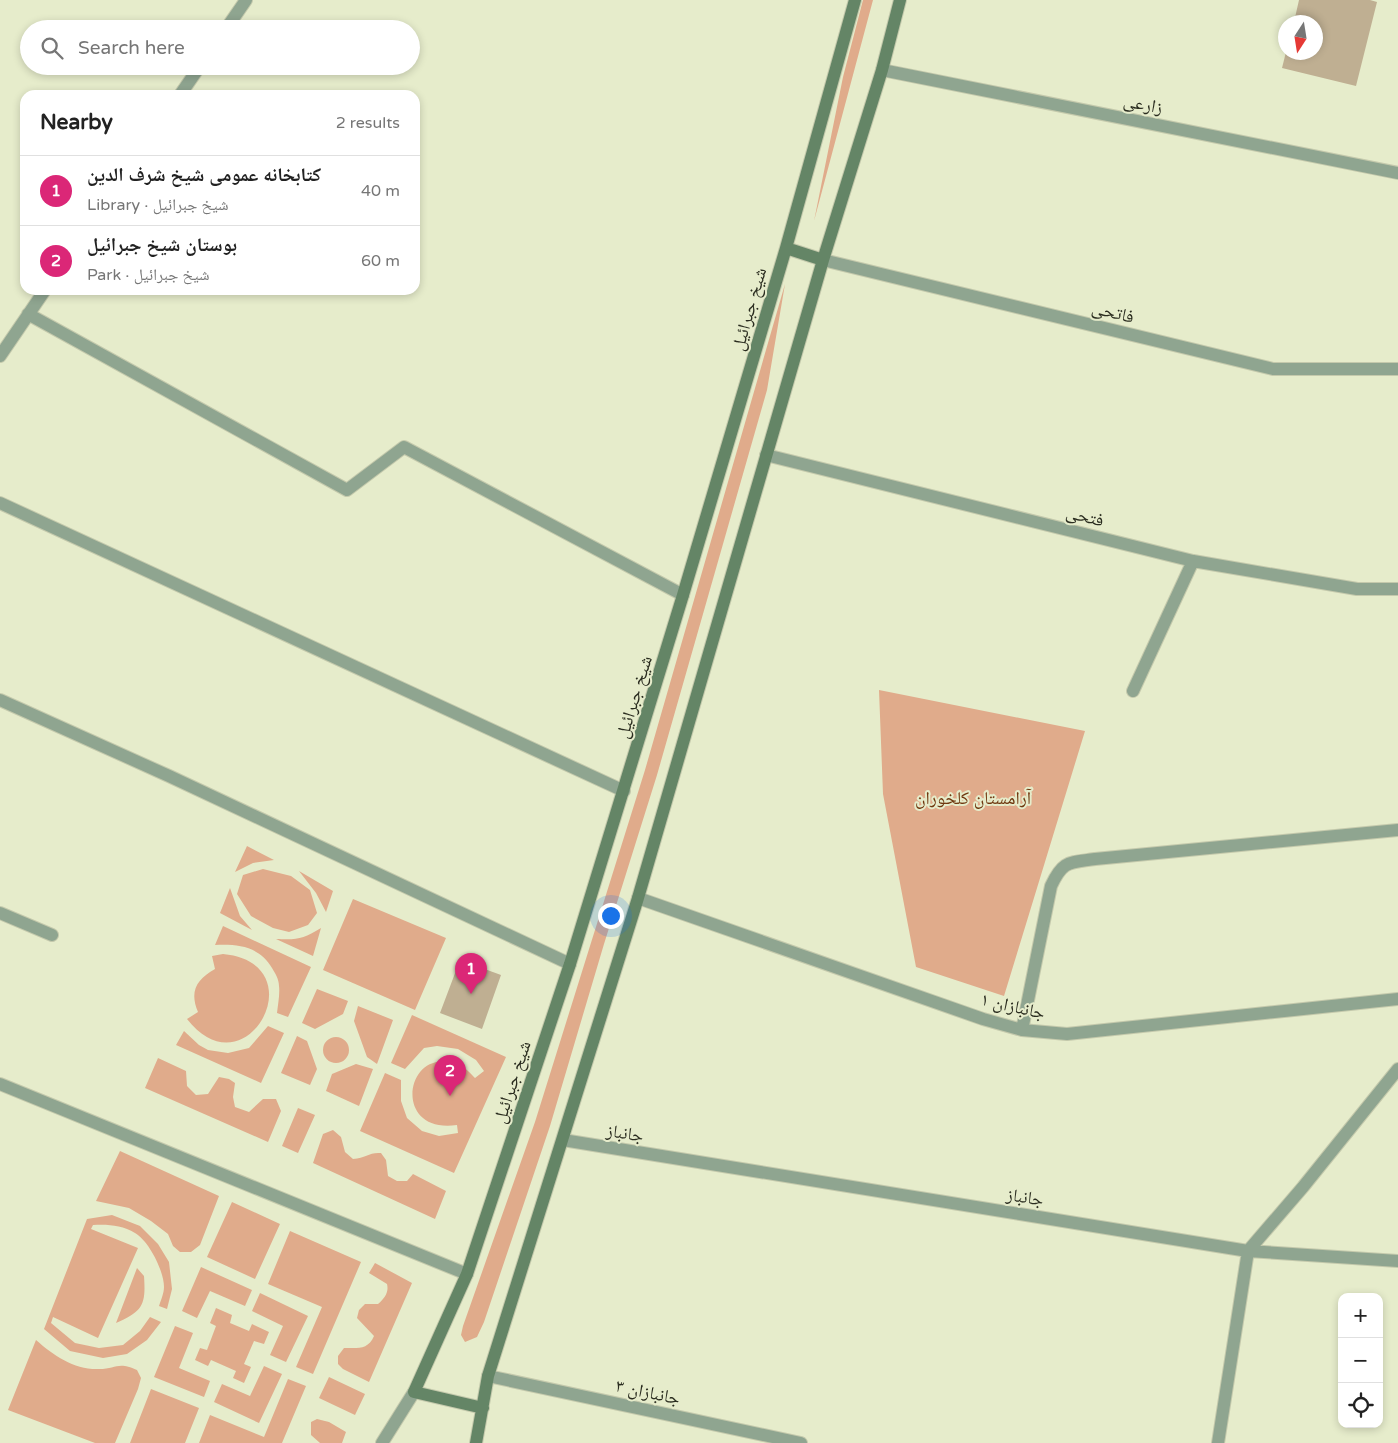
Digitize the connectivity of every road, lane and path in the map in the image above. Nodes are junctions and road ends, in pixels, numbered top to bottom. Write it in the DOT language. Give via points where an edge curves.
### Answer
graph roads {
  1 [pos="246,0"];
  2 [pos="855,0"];
  3 [pos="900,0"];
  4 [pos="232,20"];
  5 [pos="882,70"];
  6 [pos="194,75"];
  7 [pos="183,90"];
  8 [pos="1398,173"];
  9 [pos="786,248"];
  10 [pos="823,260"];
  11 [pos="41,295"];
  12 [pos="28,314"];
  13 [pos="0,356"];
  14 [pos="1398,369"];
  15 [pos="766,455"];
  16 [pos="0,502"];
  17 [pos="1193,561"];
  18 [pos="1398,589"];
  19 [pos="683,595"];
  20 [pos="1133,691"];
  21 [pos="0,700"];
  22 [pos="624,791"];
  23 [pos="1398,830"];
  24 [pos="638,898"];
  25 [pos="0,913"];
  26 [pos="52,935"];
  27 [pos="570,964"];
  28 [pos="1398,999"];
  29 [pos="1022,1030"];
  30 [pos="1398,1069"];
  31 [pos="0,1084"];
  32 [pos="563,1140"];
  33 [pos="1248,1251"];
  34 [pos="1398,1260"];
  35 [pos="467,1274"];
  36 [pos="488,1376"];
  37 [pos="414,1392"];
  38 [pos="483,1408"];
  39 [pos="382,1443"];
  40 [pos="476,1443"];
  41 [pos="801,1443"];
  42 [pos="1218,1443"];
  1 -- 4 [label="street"];
  2 -- 9 [label="street, شیخ جبرائیل"];
  3 -- 5 [label="street"];
  5 -- 8 [label="street, زارعی"];
  5 -- 10 [label="street"];
  6 -- 7 [label="street"];
  9 -- 10 [label="street"];
  9 -- 19 [label="street, شیخ جبرائیل"];
  10 -- 14 [label="street, فاتحی" via="1273,369"];
  10 -- 15 [label="street"];
  11 -- 12 [label="street"];
  12 -- 13 [label="street"];
  12 -- 19 [label="street" via="347,490 404,447"];
  15 -- 17 [label="street, فتحی"];
  15 -- 24 [label="street"];
  16 -- 22 [label="street"];
  17 -- 18 [label="street, فتحی" via="1357,589"];
  17 -- 20 [label="street"];
  19 -- 22 [label="street, شیخ جبرائیل"];
  21 -- 27 [label="street"];
  22 -- 27 [label="street, شیخ جبرائیل"];
  23 -- 29 [label="street" via="1066,864 1051,886"];
  24 -- 29 [label="street, جانبازان ۱"];
  24 -- 32 [label="street"];
  25 -- 26 [label="street"];
  27 -- 35 [label="street, شیخ جبرائیل"];
  28 -- 29 [label="street, جانبازان ۱" via="1067,1034"];
  30 -- 33 [label="street"];
  31 -- 35 [label="street"];
  32 -- 33 [label="street, جانباز"];
  32 -- 36 [label="street"];
  33 -- 34 [label="street, جانباز"];
  33 -- 42 [label="street"];
  35 -- 37 [label="street, شیخ جبرائیل"];
  36 -- 38 [label="street"];
  36 -- 41 [label="street, جانبازان ۳"];
  37 -- 38 [label="street"];
  37 -- 39 [label="street"];
  38 -- 40 [label="street"];
}
